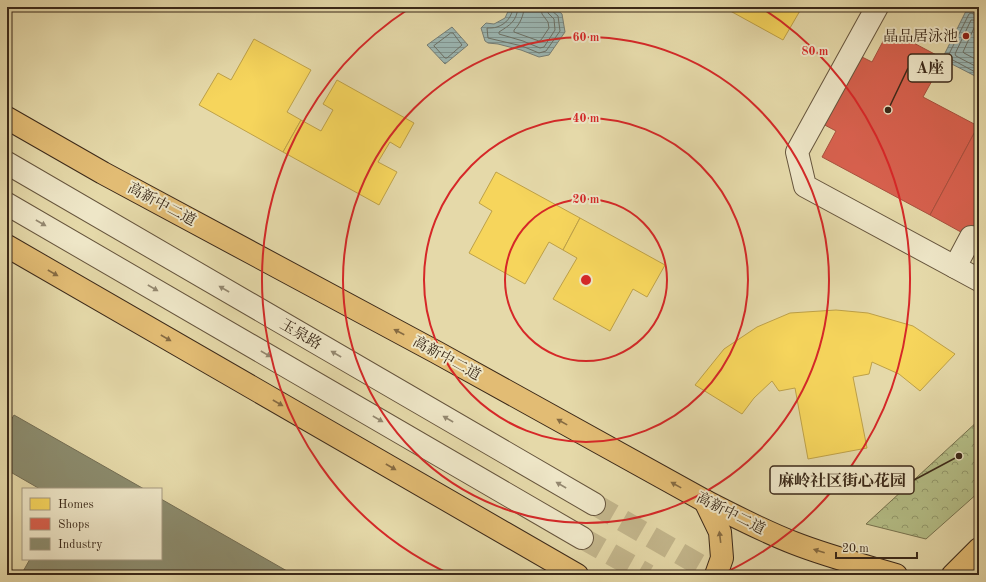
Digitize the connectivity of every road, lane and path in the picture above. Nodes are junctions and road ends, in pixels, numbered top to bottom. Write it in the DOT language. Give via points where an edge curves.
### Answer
graph roads {
  1 [pos="877,7"];
  2 [pos="7,118"];
  3 [pos="7,163"];
  4 [pos="7,204"];
  5 [pos="971,237"];
  6 [pos="12,252"];
  7 [pos="955,267"];
  8 [pos="979,280"];
  9 [pos="705,501"];
  10 [pos="594,504"];
  11 [pos="582,538"];
  12 [pos="975,554"];
  13 [pos="577,575"];
  14 [pos="716,575"];
  15 [pos="896,575"];
  16 [pos="953,575"];
  1 -- 7 [label="street" via="836,88 797,152 805,186"];
  9 -- 2 [label="main road, 高新中二道, one-way"];
  10 -- 3 [label="street, 玉泉路, one-way"];
  4 -- 11 [label="street, one-way"];
  5 -- 7 [label="street"];
  6 -- 13 [label="main road, one-way"];
  7 -- 8 [label="street"];
  14 -- 9 [label="main road, one-way" via="722,558 720,532"];
  15 -- 9 [label="main road, 高新中二道, one-way" via="794,543"];
  12 -- 16 [label="main road"];
}
